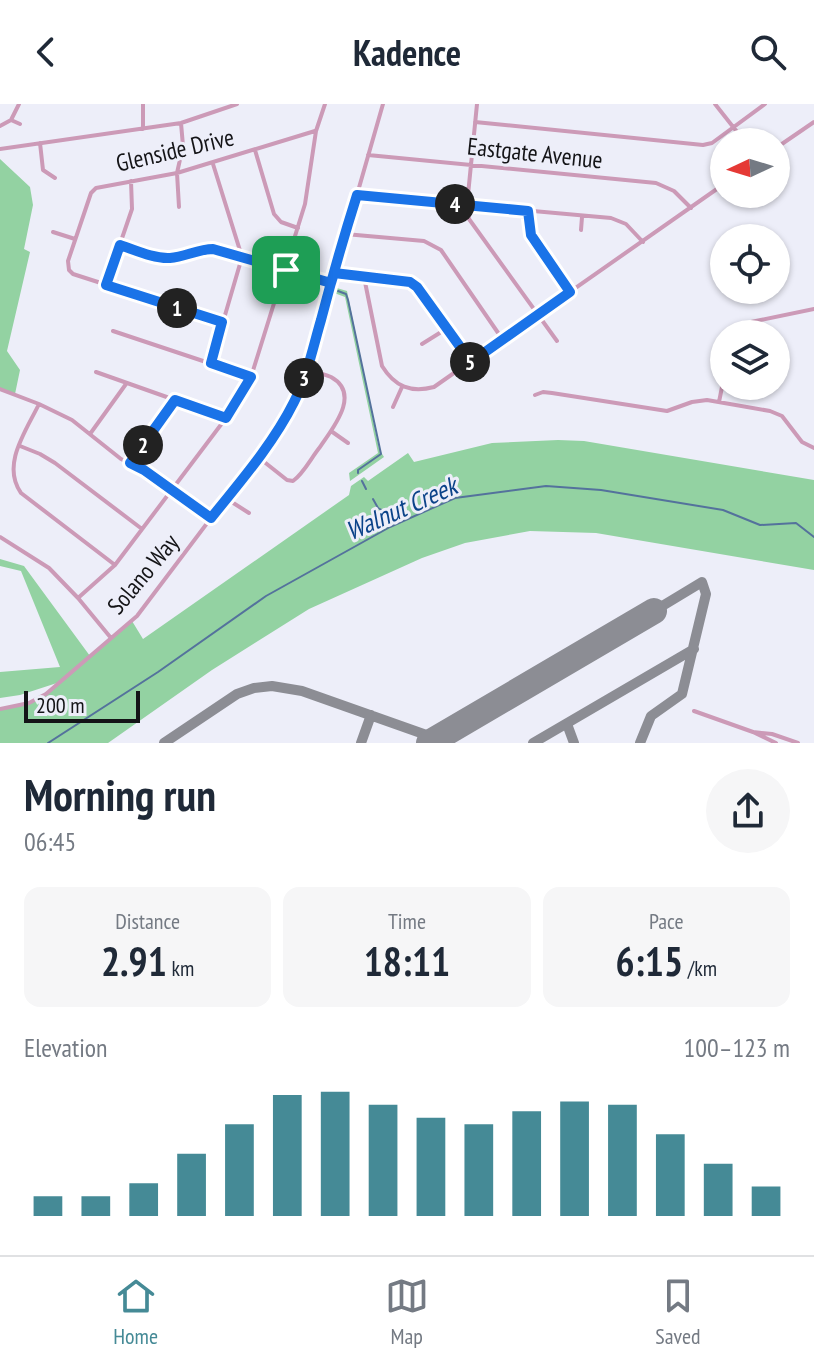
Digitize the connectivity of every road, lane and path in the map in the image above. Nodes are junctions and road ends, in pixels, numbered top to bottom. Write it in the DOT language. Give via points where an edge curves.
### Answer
graph roads {
  1 [pos="19,104"];
  2 [pos="143,104"];
  3 [pos="237,104"];
  4 [pos="325,104"];
  5 [pos="383,104"];
  6 [pos="477,104"];
  7 [pos="715,104"];
  8 [pos="765,104"];
  9 [pos="11,120"];
  10 [pos="475,122"];
  11 [pos="814,122"];
  12 [pos="181,123"];
  13 [pos="20,124"];
  14 [pos="0,126"];
  15 [pos="734,126"];
  16 [pos="143,129"];
  17 [pos="316,131"];
  18 [pos="790,138"];
  19 [pos="40,143"];
  20 [pos="0,149"];
  21 [pos="255,150"];
  22 [pos="368,155"];
  23 [pos="213,164"];
  24 [pos="471,165"];
  25 [pos="177,173"];
  26 [pos="55,178"];
  27 [pos="131,181"];
  28 [pos="710,194"];
  29 [pos="357,195"];
  30 [pos="467,205"];
  31 [pos="179,207"];
  32 [pos="691,208"];
  33 [pos="528,211"];
  34 [pos="582,217"];
  35 [pos="298,228"];
  36 [pos="581,230"];
  37 [pos="53,232"];
  38 [pos="345,234"];
  39 [pos="75,239"];
  40 [pos="643,242"];
  41 [pos="120,245"];
  42 [pos="242,257"];
  43 [pos="286,270"];
  44 [pos="334,273"];
  45 [pos="364,277"];
  46 [pos="331,283"];
  47 [pos="106,285"];
  48 [pos="570,292"];
  49 [pos="814,309"];
  50 [pos="537,316"];
  51 [pos="761,320"];
  52 [pos="382,321"];
  53 [pos="222,322"];
  54 [pos="373,323"];
  55 [pos="446,329"];
  56 [pos="113,331"];
  57 [pos="503,340"];
  58 [pos="557,341"];
  59 [pos="422,344"];
  60 [pos="471,362"];
  61 [pos="211,363"];
  62 [pos="307,369"];
  63 [pos="96,372"];
  64 [pos="251,377"];
  65 [pos="126,383"];
  66 [pos="402,387"];
  67 [pos="0,389"];
  68 [pos="535,395"];
  69 [pos="175,400"];
  70 [pos="719,402"];
  71 [pos="39,404"];
  72 [pos="393,407"];
  73 [pos="226,418"];
  74 [pos="331,431"];
  75 [pos="90,434"];
  76 [pos="348,443"];
  77 [pos="20,446"];
  78 [pos="814,448"];
  79 [pos="258,457"];
  80 [pos="130,463"];
  81 [pos="172,490"];
  82 [pos="226,499"];
  83 [pos="249,513"];
  84 [pos="211,518"];
  85 [pos="142,529"];
  86 [pos="0,537"];
  87 [pos="115,565"];
  88 [pos="78,598"];
  89 [pos="111,638"];
  90 [pos="0,709"];
  91 [pos="694,711"];
  92 [pos="753,732"];
  93 [pos="776,743"];
  94 [pos="798,743"];
  1 -- 9 [label="street"];
  2 -- 16 [label="street"];
  3 -- 12 [label="street"];
  4 -- 17 [label="street"];
  5 -- 22 [label="street, Solano Way"];
  6 -- 10 [label="street"];
  7 -- 15 [label="street"];
  8 -- 15 [label="street"];
  9 -- 13 [label="street"];
  9 -- 14 [label="street"];
  10 -- 15 [label="street" via="703,145"];
  10 -- 24 [label="street"];
  11 -- 18 [label="street"];
  12 -- 16 [label="street"];
  12 -- 25 [label="street"];
  16 -- 19 [label="street"];
  17 -- 21 [label="street, Glenside Drive"];
  17 -- 35 [label="street"];
  19 -- 20 [label="street"];
  19 -- 26 [label="street" via="43,170"];
  21 -- 23 [label="street, Glenside Drive"];
  21 -- 35 [label="street" via="274,214"];
  22 -- 24 [label="street, Eastgate Avenue"];
  22 -- 29 [label="street, Solano Way"];
  23 -- 25 [label="street, Glenside Drive"];
  23 -- 42 [label="street"];
  24 -- 30 [label="street"];
  24 -- 32 [label="street, Eastgate Avenue" via="656,183"];
  25 -- 27 [label="street, Glenside Drive"];
  25 -- 31 [label="street"];
  27 -- 39 [label="street, Glenside Drive" via="91,193"];
  27 -- 41 [label="street" via="132,209"];
  28 -- 32 [label="street"];
  29 -- 30 [label="street"];
  29 -- 38 [label="street, Solano Way"];
  30 -- 33 [label="street"];
  30 -- 50 [label="street" via="469,219"];
  32 -- 40 [label="street"];
  33 -- 34 [label="street"];
  33 -- 48 [label="street" via="531,235"];
  34 -- 36 [label="street"];
  34 -- 40 [label="street" via="626,224"];
  35 -- 43 [label="street"];
  37 -- 39 [label="street"];
  38 -- 44 [label="street, Solano Way"];
  38 -- 57 [label="street" via="433,244"];
  39 -- 47 [label="street" via="69,270"];
  40 -- 48 [label="street"];
  41 -- 42 [label="street" via="163,258 201,249"];
  41 -- 47 [label="street"];
  42 -- 43 [label="street"];
  42 -- 53 [label="street"];
  43 -- 46 [label="street"];
  43 -- 64 [label="street"];
  44 -- 45 [label="street"];
  44 -- 46 [label="street, Solano Way"];
  45 -- 54 [label="street"];
  45 -- 55 [label="street" via="417,287"];
  46 -- 62 [label="street, Solano Way"];
  47 -- 53 [label="street"];
  48 -- 50 [label="street"];
  49 -- 51 [label="street"];
  50 -- 57 [label="street"];
  50 -- 58 [label="street"];
  52 -- 54 [label="street"];
  53 -- 61 [label="street"];
  54 -- 66 [label="street" via="382,366"];
  55 -- 59 [label="street"];
  55 -- 60 [label="street"];
  56 -- 61 [label="street"];
  57 -- 60 [label="street"];
  60 -- 66 [label="street" via="434,387"];
  61 -- 64 [label="street"];
  62 -- 74 [label="street" via="332,378 343,389 345,407"];
  62 -- 79 [label="street, Solano Way" via="295,400"];
  63 -- 65 [label="street"];
  64 -- 73 [label="street"];
  65 -- 69 [label="street"];
  65 -- 75 [label="street"];
  66 -- 72 [label="street"];
  67 -- 71 [label="street"];
  68 -- 70 [label="street" via="552,393 667,411 698,400"];
  69 -- 73 [label="street"];
  69 -- 80 [label="street"];
  70 -- 78 [label="street" via="775,412"];
  71 -- 75 [label="street"];
  71 -- 77 [label="street"];
  73 -- 81 [label="street"];
  74 -- 76 [label="street"];
  74 -- 79 [label="street" via="293,481"];
  75 -- 80 [label="street"];
  77 -- 85 [label="street" via="55,463"];
  77 -- 87 [label="street" via="11,472 21,493"];
  79 -- 82 [label="street, Solano Way"];
  80 -- 81 [label="street"];
  81 -- 84 [label="street"];
  81 -- 85 [label="street"];
  82 -- 83 [label="street"];
  82 -- 84 [label="street, Solano Way"];
  84 -- 89 [label="street, Solano Way" via="137,616"];
  85 -- 87 [label="street"];
  86 -- 88 [label="street" via="49,568"];
  87 -- 88 [label="street"];
  88 -- 89 [label="street"];
  89 -- 90 [label="street, Solano Way" via="46,694"];
  91 -- 92 [label="street"];
  92 -- 93 [label="street"];
  92 -- 94 [label="street"];
}
